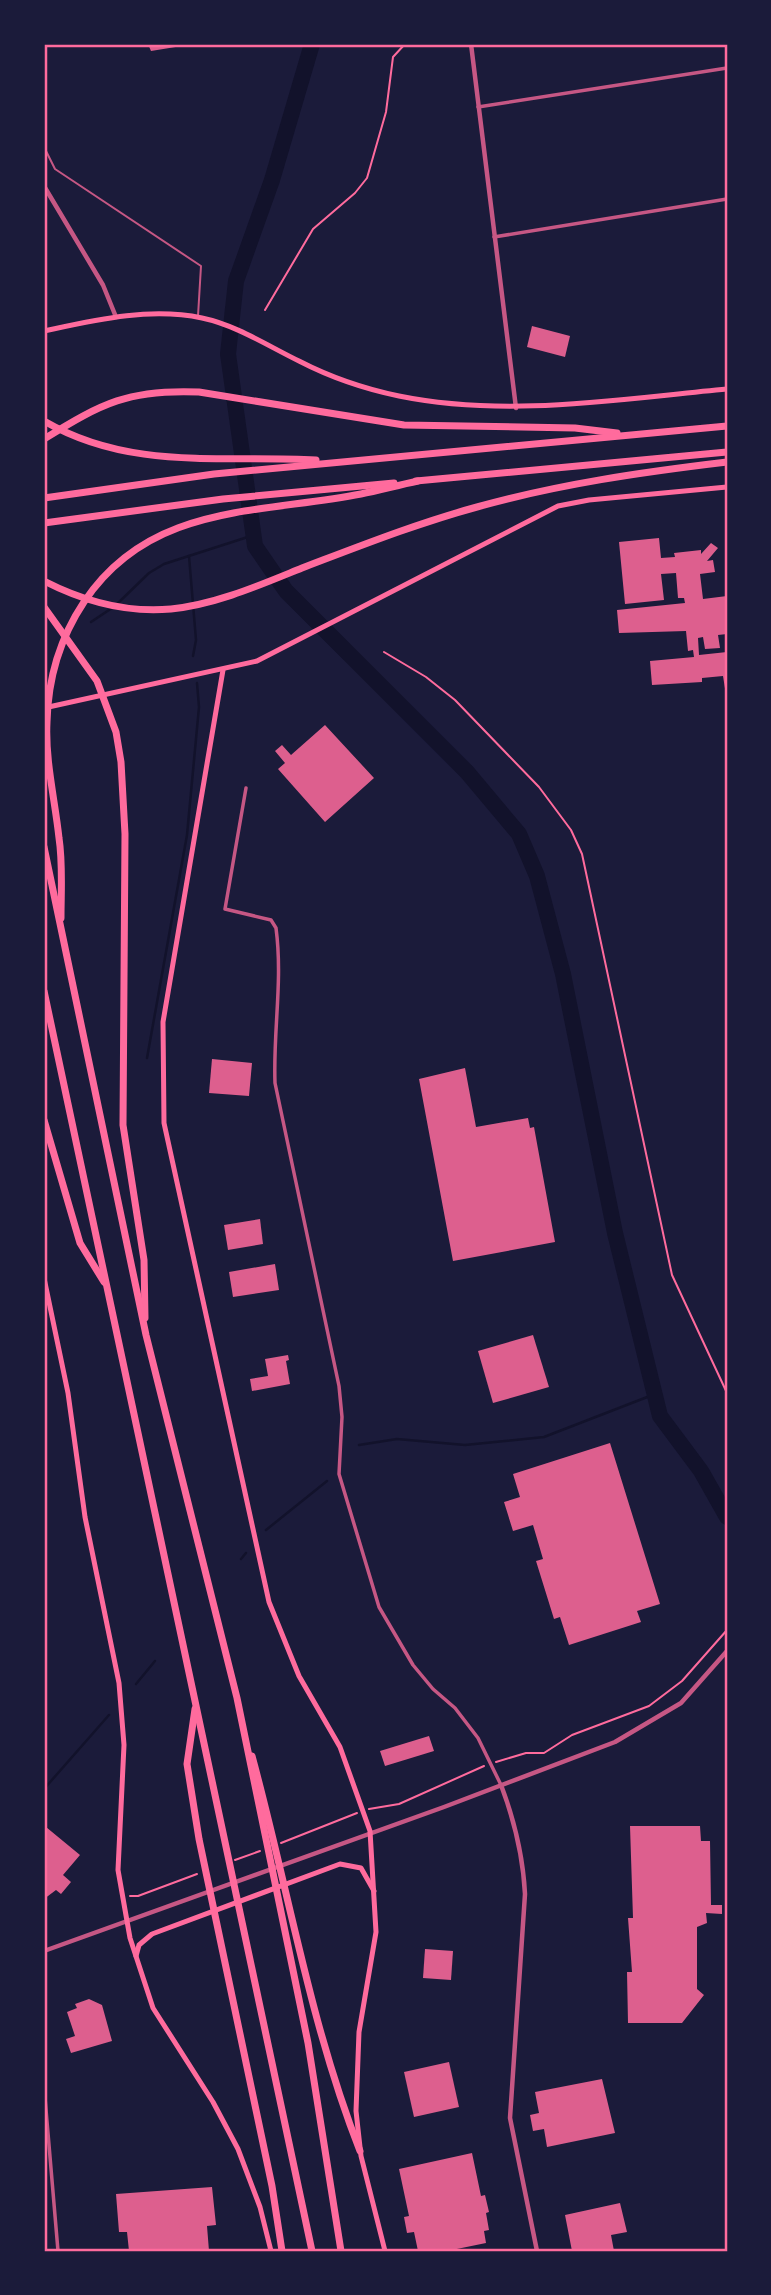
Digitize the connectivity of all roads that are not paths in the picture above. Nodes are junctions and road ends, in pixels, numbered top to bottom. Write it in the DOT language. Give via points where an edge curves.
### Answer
graph roads {
  1 [pos="471,44"];
  2 [pos="727,68"];
  3 [pos="478,107"];
  4 [pos="44,147"];
  5 [pos="44,186"];
  6 [pos="727,199"];
  7 [pos="494,237"];
  8 [pos="116,317"];
  9 [pos="198,317"];
  10 [pos="44,331"];
  11 [pos="727,389"];
  12 [pos="516,408"];
  13 [pos="44,421"];
  14 [pos="727,426"];
  15 [pos="635,435"];
  16 [pos="44,439"];
  17 [pos="727,452"];
  18 [pos="342,462"];
  19 [pos="727,462"];
  20 [pos="418,481"];
  21 [pos="727,487"];
  22 [pos="44,498"];
  23 [pos="44,523"];
  24 [pos="44,581"];
  25 [pos="44,607"];
  26 [pos="223,670"];
  27 [pos="44,708"];
  28 [pos="246,788"];
  29 [pos="44,847"];
  30 [pos="62,936"];
  31 [pos="44,991"];
  32 [pos="44,1004"];
  33 [pos="52,1032"];
  34 [pos="44,1120"];
  35 [pos="44,1278"];
  36 [pos="107,1287"];
  37 [pos="145,1335"];
  38 [pos="727,1651"];
  39 [pos="237,1698"];
  40 [pos="196,1704"];
  41 [pos="501,1785"];
  42 [pos="370,1831"];
  43 [pos="376,1896"];
  44 [pos="125,1920"];
  45 [pos="44,1951"];
  46 [pos="135,1959"];
  47 [pos="44,2086"];
  48 [pos="360,2151"];
  49 [pos="58,2251"];
  50 [pos="271,2251"];
  51 [pos="282,2251"];
  52 [pos="312,2251"];
  53 [pos="341,2251"];
  54 [pos="385,2251"];
  55 [pos="537,2251"];
  1 -- 3 [label="street"];
  2 -- 3 [label="street"];
  3 -- 7 [label="street"];
  4 -- 9 [label="lane" via="55,169 201,266"];
  5 -- 8 [label="street" via="103,285"];
  6 -- 7 [label="street"];
  7 -- 12 [label="street"];
  8 -- 9 [label="main road"];
  8 -- 10 [label="main road"];
  9 -- 12 [label="main road" via="326,374 374,390 445,404"];
  11 -- 12 [label="main road"];
  13 -- 18 [label="highway" via="103,448 151,456"];
  14 -- 15 [label="highway"];
  15 -- 16 [label="highway" via="575,428 404,425 200,392 139,393 114,400"];
  15 -- 18 [label="highway"];
  17 -- 20 [label="highway"];
  18 -- 22 [label="highway"];
  19 -- 24 [label="highway" via="516,496 434,520 237,593 170,609 111,606 71,595"];
  20 -- 23 [label="highway" via="223,499"];
  20 -- 30 [label="highway" via="221,514 167,532 123,559 87,598 60,648 46,726 60,842"];
  21 -- 26 [label="main road" via="558,506 278,651"];
  25 -- 37 [label="highway" via="97,681 116,732 125,814 123,1125 144,1260"];
  26 -- 27 [label="main road"];
  26 -- 42 [label="main road" via="163,1022 164,1123 268,1602 299,1676 340,1747"];
  28 -- 41 [label="street" via="225,909 271,920 276,928 281,986 275,1083 339,1386 339,1474 379,1607 391,1631 413,1665 466,1722"];
  29 -- 30 [label="highway"];
  30 -- 37 [label="highway"];
  31 -- 33 [label="highway"];
  32 -- 33 [label="highway"];
  33 -- 36 [label="highway"];
  34 -- 36 [label="highway" via="80,1243"];
  35 -- 44 [label="main road" via="119,1683 124,1745 118,1870"];
  36 -- 40 [label="highway"];
  37 -- 39 [label="highway"];
  38 -- 41 [label="street" via="692,1692 645,1727"];
  39 -- 48 [label="highway" via="340,2100"];
  39 -- 53 [label="highway" via="308,2043"];
  40 -- 51 [label="highway" via="187,1763"];
  40 -- 52 [label="highway"];
  41 -- 42 [label="street"];
  41 -- 55 [label="street" via="524,1861 510,2118"];
  42 -- 43 [label="main road"];
  42 -- 44 [label="street"];
  43 -- 46 [label="main road" via="366,1874 340,1864 152,1934 139,1945"];
  43 -- 48 [label="main road" via="375,1940 355,2078"];
  44 -- 45 [label="street"];
  44 -- 46 [label="main road"];
  46 -- 50 [label="main road" via="159,2020 238,2149"];
  47 -- 49 [label="street"];
  48 -- 54 [label="main road"];
}
